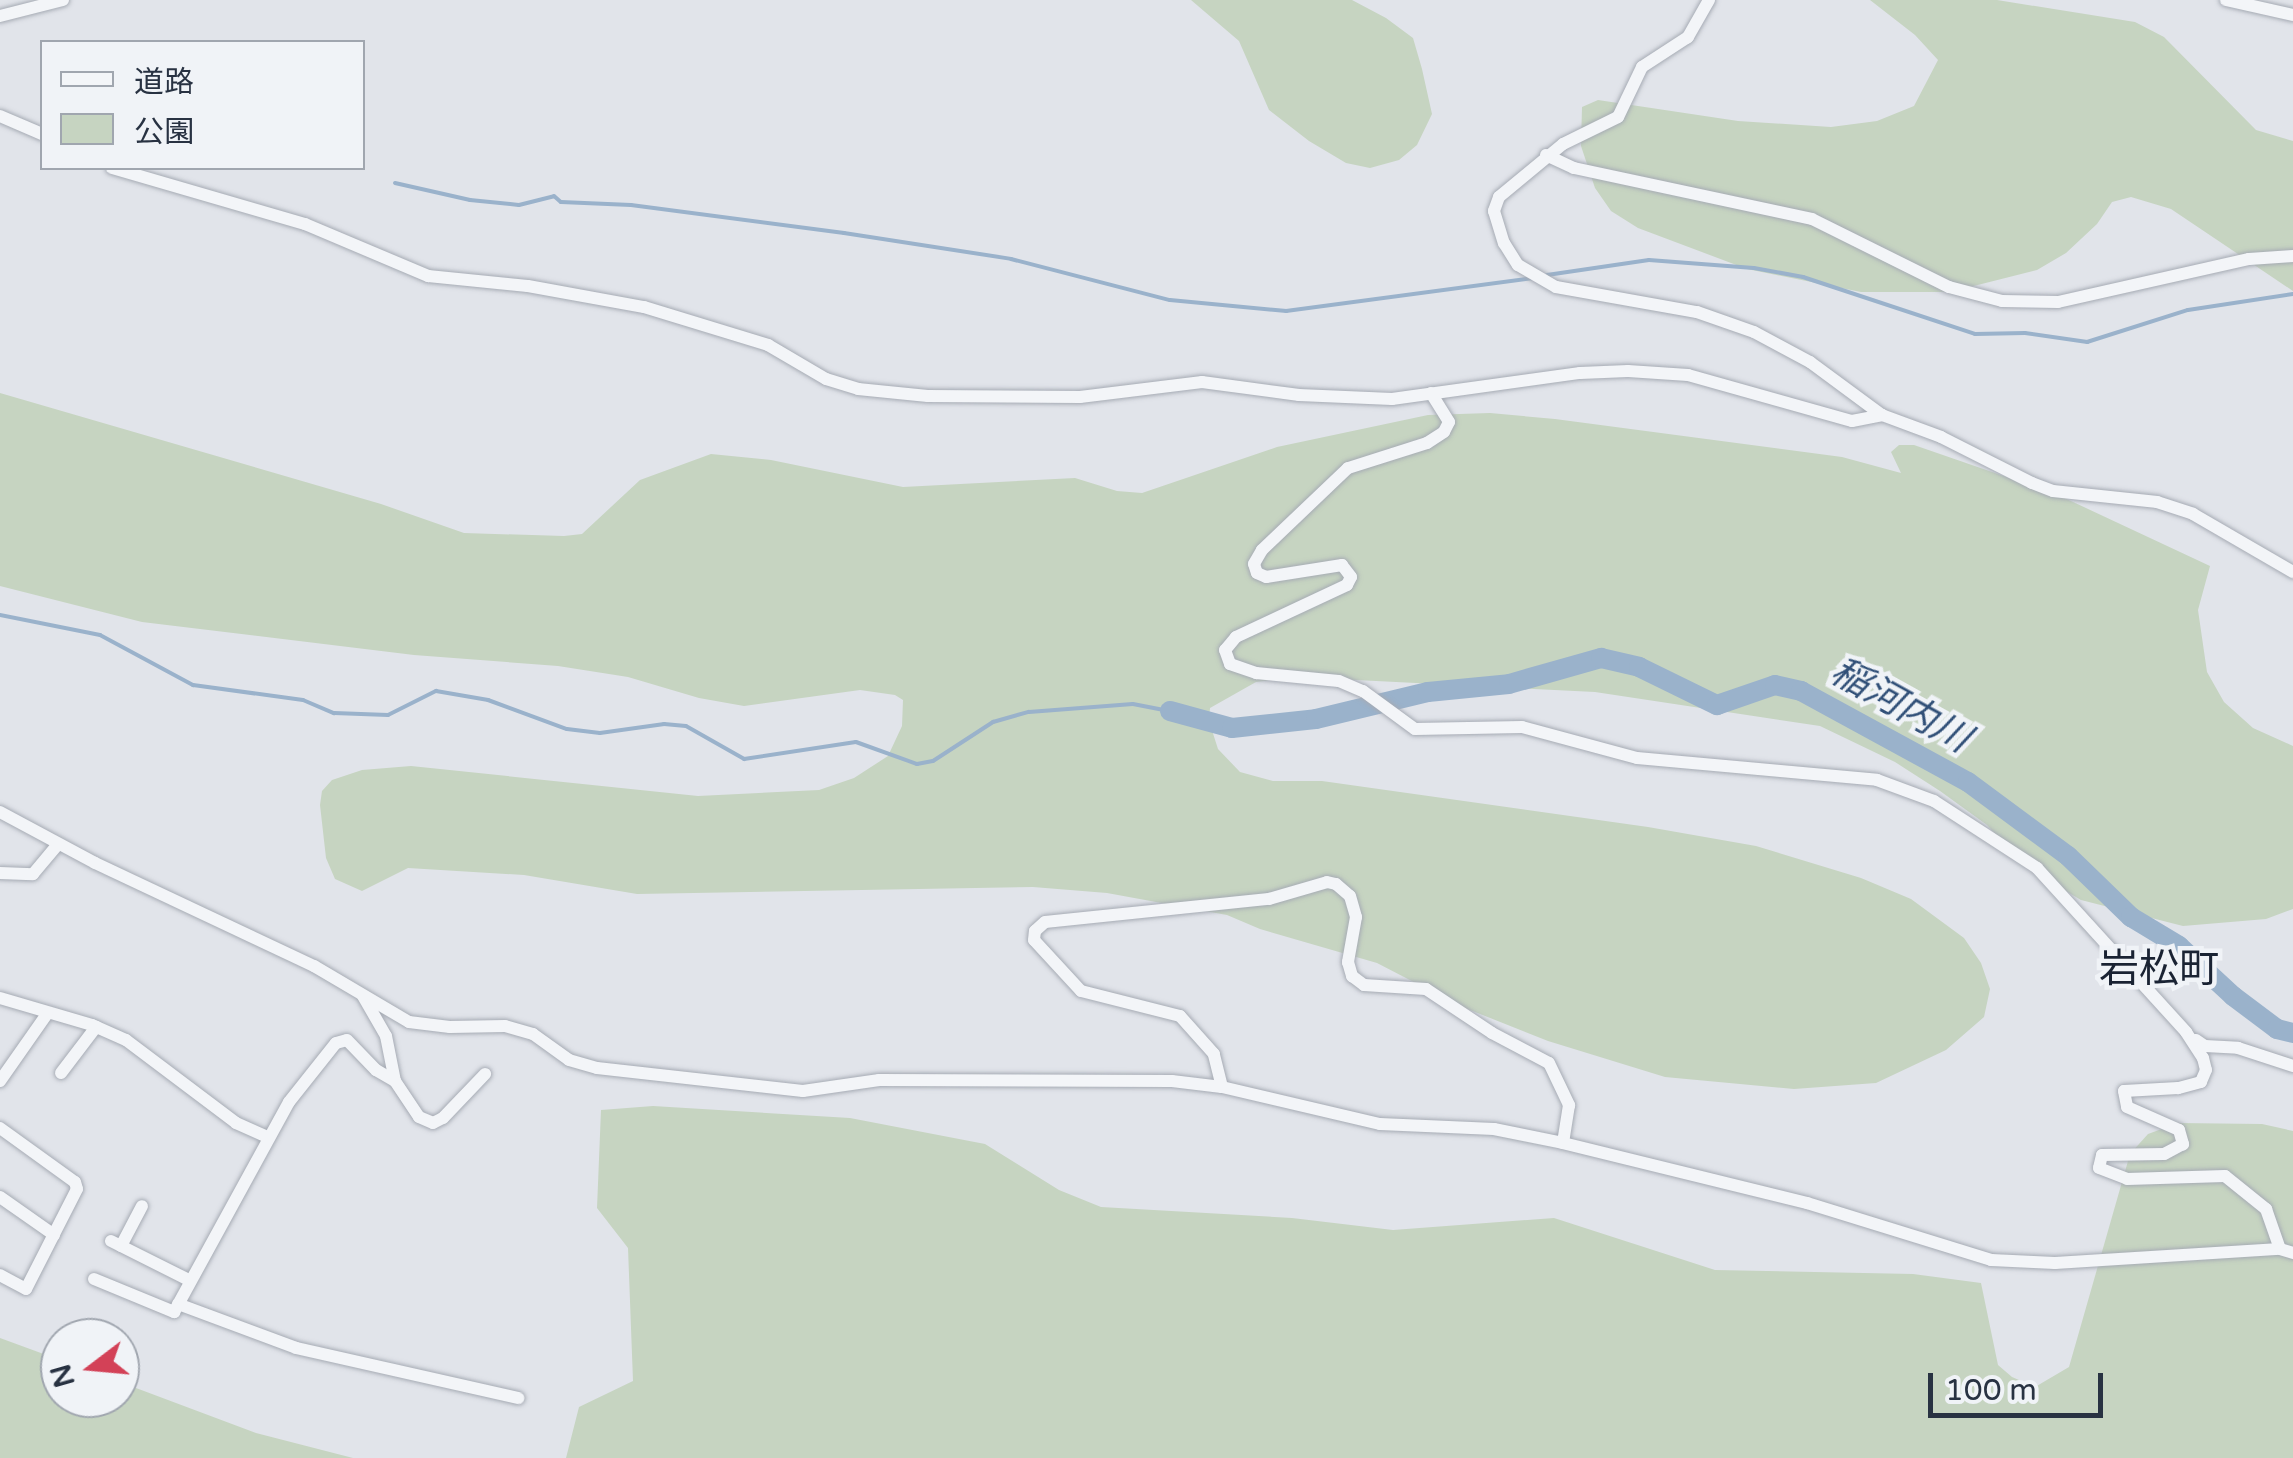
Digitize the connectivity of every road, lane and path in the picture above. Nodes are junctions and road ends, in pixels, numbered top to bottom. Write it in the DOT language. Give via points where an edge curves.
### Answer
graph roads {
  1 [pos="63,0"];
  2 [pos="1708,0"];
  3 [pos="2226,0"];
  4 [pos="2293,14"];
  5 [pos="0,16"];
  6 [pos="0,116"];
  7 [pos="40,133"];
  8 [pos="1546,155"];
  9 [pos="119,170"];
  10 [pos="2293,256"];
  11 [pos="1431,393"];
  12 [pos="1882,415"];
  13 [pos="2293,572"];
  14 [pos="0,812"];
  15 [pos="58,844"];
  16 [pos="0,873"];
  17 [pos="362,994"];
  18 [pos="0,998"];
  19 [pos="47,1014"];
  20 [pos="96,1027"];
  21 [pos="2186,1032"];
  22 [pos="2293,1066"];
  23 [pos="61,1073"];
  24 [pos="485,1074"];
  25 [pos="0,1081"];
  26 [pos="395,1081"];
  27 [pos="1222,1088"];
  28 [pos="0,1128"];
  29 [pos="268,1137"];
  30 [pos="1563,1143"];
  31 [pos="0,1197"];
  32 [pos="142,1206"];
  33 [pos="54,1235"];
  34 [pos="2287,1251"];
  35 [pos="0,1274"];
  36 [pos="94,1280"];
  37 [pos="191,1281"];
  38 [pos="178,1304"];
  39 [pos="518,1398"];
  1 -- 5 [label="street"];
  2 -- 8 [label="street" via="1688,37 1642,67 1618,118"];
  3 -- 4 [label="street"];
  6 -- 7 [label="street"];
  8 -- 10 [label="street" via="1574,168 1812,220 1949,287 2002,300 2076,299 2249,259"];
  8 -- 12 [label="street" via="1500,197 1494,211 1518,265 1556,287 1697,312 1754,332 1810,362"];
  9 -- 11 [label="street" via="305,224 428,276 644,307 768,345 826,379 858,388 928,396 1080,397 1202,382 1299,395 1392,399"];
  11 -- 12 [label="street" via="1628,372 1688,376 1852,421"];
  11 -- 21 [label="street" via="1449,422 1444,432 1348,468 1254,564 1266,577 1342,565 1351,577 1348,585 1236,636 1224,650 1230,664 1338,681 1363,691 1407,726 1522,727 1637,758 1900,786 1950,810 2037,868"];
  12 -- 13 [label="street" via="2053,490 2110,494 2194,514"];
  14 -- 15 [label="street"];
  15 -- 16 [label="street" via="32,874"];
  15 -- 17 [label="street"];
  17 -- 26 [label="street" via="386,1036"];
  17 -- 27 [label="street" via="409,1022 504,1026 533,1034 569,1060 598,1068 803,1091 879,1080 1172,1081"];
  18 -- 19 [label="street"];
  19 -- 20 [label="street"];
  19 -- 25 [label="street"];
  20 -- 23 [label="street"];
  20 -- 29 [label="street" via="126,1040 236,1123"];
  21 -- 22 [label="street" via="2204,1046 2238,1048"];
  21 -- 34 [label="street" via="2203,1058 2201,1082 2136,1088 2124,1091 2123,1101 2178,1130 2183,1144 2164,1154 2102,1154 2099,1168 2127,1179 2225,1176 2266,1208"];
  24 -- 26 [label="street" via="433,1123 419,1117"];
  26 -- 29 [label="street" via="347,1040 336,1043"];
  27 -- 30 [label="street" via="1380,1124 1494,1129"];
  27 -- 30 [label="street" via="1214,1054 1180,1016 1094,998 1034,940 1034,931 1045,922 1268,899 1336,884 1350,896 1356,917 1352,976 1364,985 1426,989 1550,1063 1569,1105"];
  28 -- 33 [label="street" via="75,1182"];
  29 -- 37 [label="street"];
  30 -- 34 [label="street" via="1806,1203 1991,1260"];
  31 -- 33 [label="street"];
  32 -- 37 [label="street" via="116,1244"];
  33 -- 35 [label="street" via="26,1289"];
  36 -- 38 [label="street" via="174,1312"];
  37 -- 38 [label="street"];
  38 -- 39 [label="street" via="296,1348"];
}
